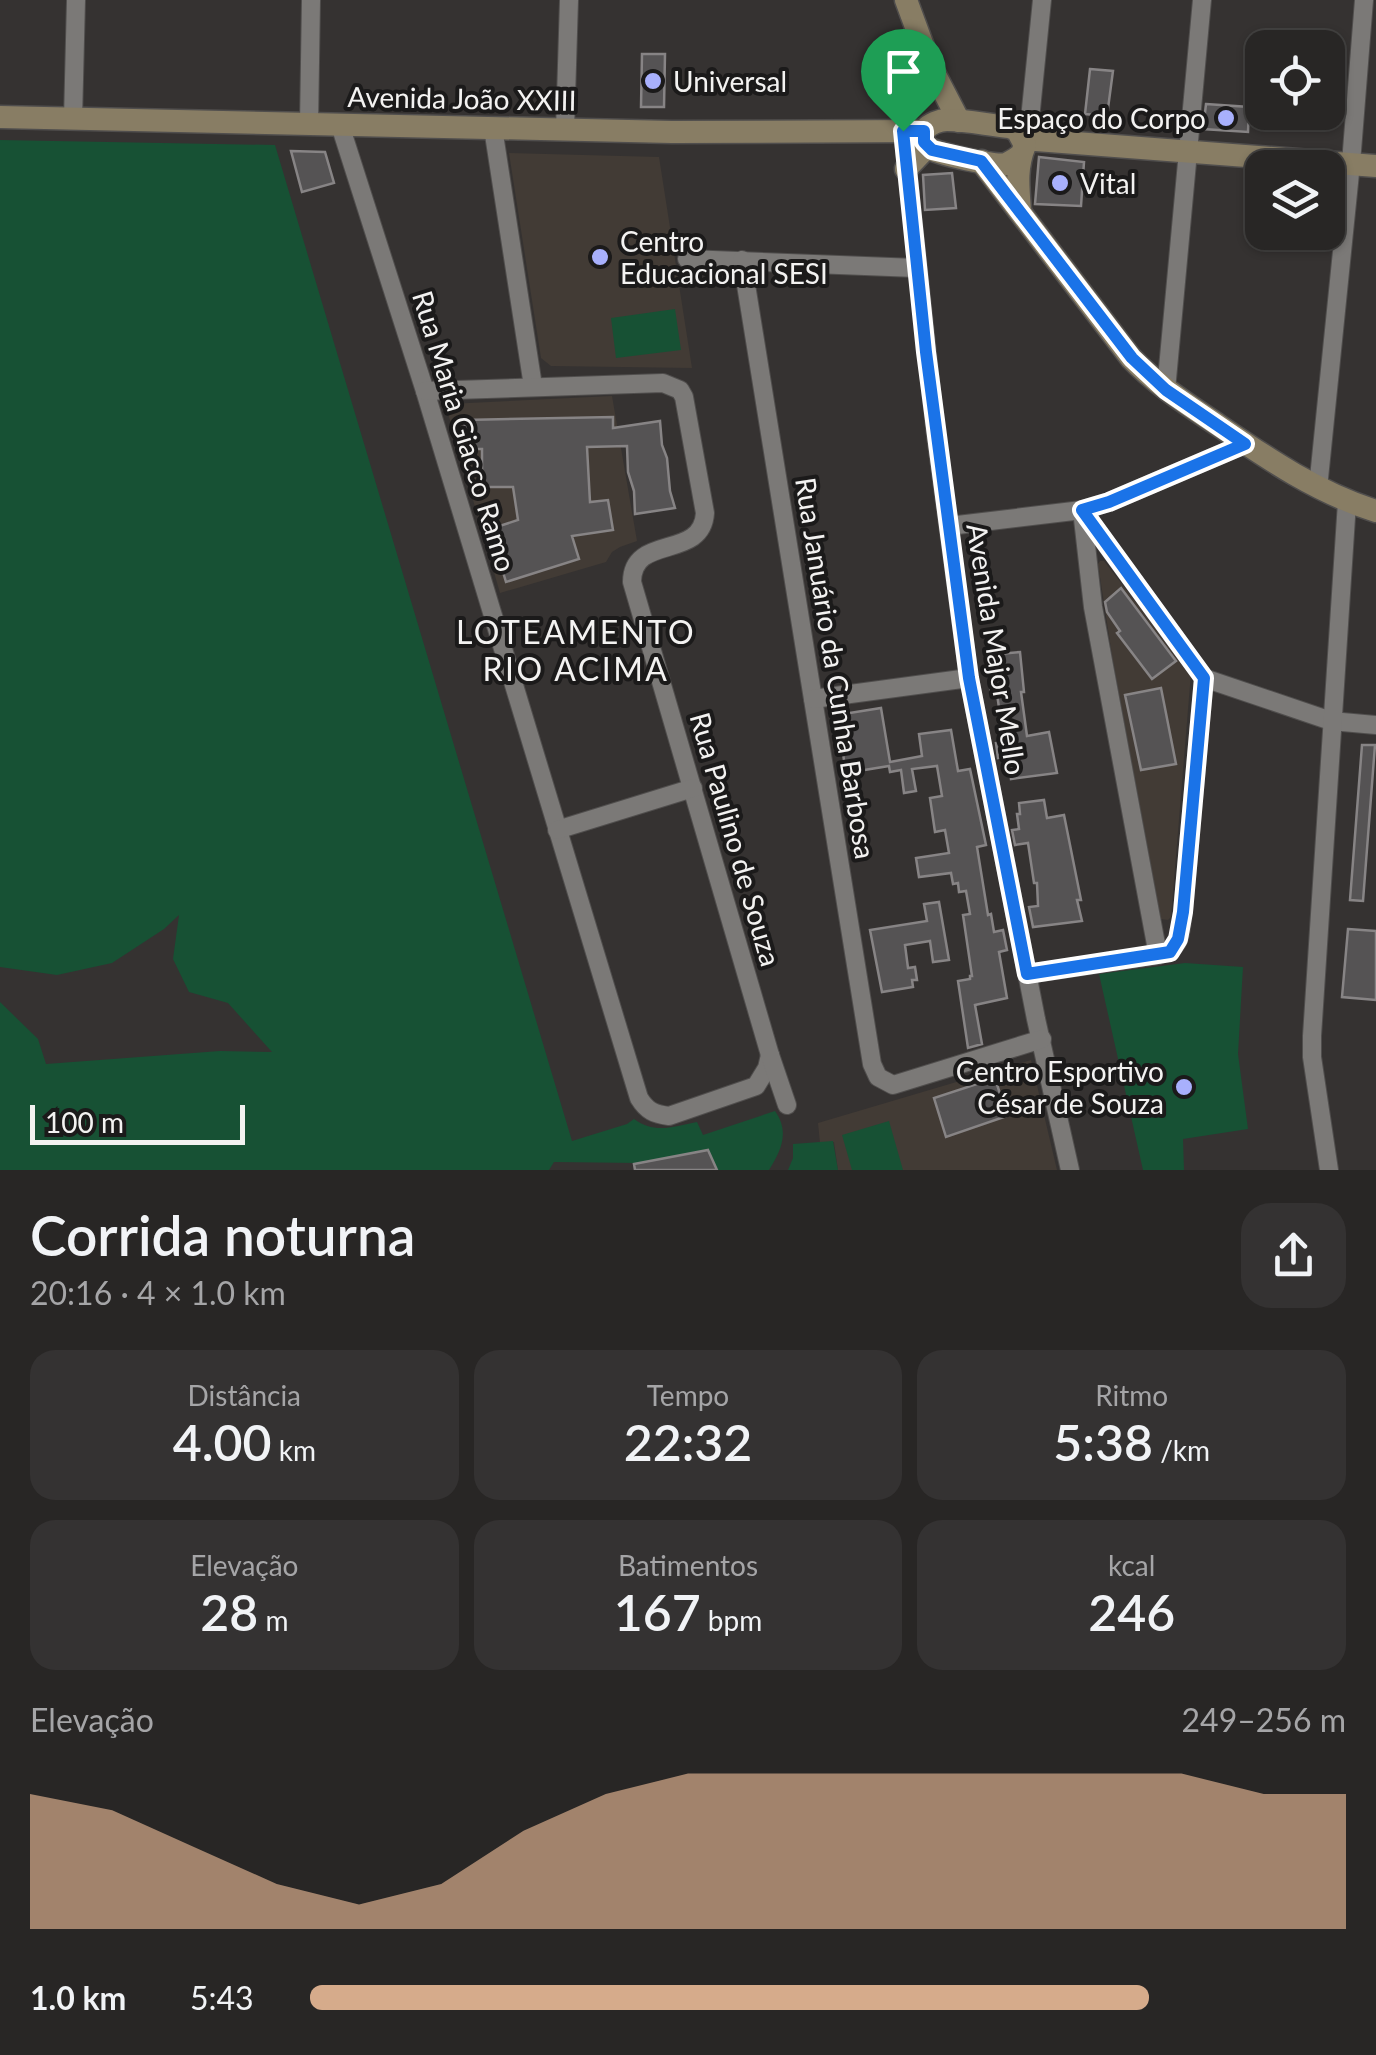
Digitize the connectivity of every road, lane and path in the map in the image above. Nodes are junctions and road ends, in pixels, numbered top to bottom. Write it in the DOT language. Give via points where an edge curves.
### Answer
graph roads {
  1 [pos="76,0"];
  2 [pos="311,0"];
  3 [pos="569,0"];
  4 [pos="906,0"];
  5 [pos="1042,0"];
  6 [pos="1202,0"];
  7 [pos="1364,0"];
  8 [pos="930,66"];
  9 [pos="0,118"];
  10 [pos="72,119"];
  11 [pos="959,121"];
  12 [pos="309,124"];
  13 [pos="340,125"];
  14 [pos="493,128"];
  15 [pos="565,130"];
  16 [pos="922,133"];
  17 [pos="1023,145"];
  18 [pos="1189,152"];
  19 [pos="981,161"];
  20 [pos="1351,163"];
  21 [pos="1376,166"];
  22 [pos="906,169"];
  23 [pos="1020,211"];
  24 [pos="686,259"];
  25 [pos="742,260"];
  26 [pos="916,268"];
  27 [pos="533,386"];
  28 [pos="1166,390"];
  29 [pos="425,391"];
  30 [pos="1245,444"];
  31 [pos="1318,488"];
  32 [pos="1347,502"];
  33 [pos="1082,510"];
  34 [pos="1376,511"];
  35 [pos="949,526"];
  36 [pos="969,678"];
  37 [pos="1204,678"];
  38 [pos="814,699"];
  39 [pos="1331,720"];
  40 [pos="1376,726"];
  41 [pos="693,788"];
  42 [pos="557,830"];
  43 [pos="1158,956"];
  44 [pos="1027,974"];
  45 [pos="1042,1040"];
  46 [pos="770,1055"];
  47 [pos="756,1086"];
  48 [pos="1070,1170"];
  49 [pos="1330,1170"];
  1 -- 10 [label="street"];
  2 -- 12 [label="street"];
  3 -- 15 [label="street"];
  4 -- 8 [label="main road"];
  5 -- 17 [label="street"];
  6 -- 18 [label="street"];
  7 -- 20 [label="street"];
  8 -- 11 [label="main road"];
  8 -- 16 [label="main road"];
  9 -- 10 [label="main road, Avenida João XXIII"];
  10 -- 12 [label="main road, Avenida João XXIII"];
  11 -- 16 [label="main road, Avenida João XXIII"];
  11 -- 17 [label="main road, Avenida João XXIII" via="1017,130"];
  12 -- 13 [label="main road, Avenida João XXIII"];
  13 -- 14 [label="main road, Avenida João XXIII"];
  13 -- 29 [label="street, Rua Maria Giacco Ramo"];
  14 -- 15 [label="main road, Avenida João XXIII"];
  14 -- 27 [label="street"];
  15 -- 16 [label="main road, Avenida João XXIII"];
  16 -- 19 [label="main road, Avenida João XXIII" via="938,152"];
  16 -- 22 [label="main road"];
  17 -- 18 [label="main road, Avenida João XXIII"];
  17 -- 19 [label="main road, Avenida João XXIII" via="1005,164"];
  17 -- 23 [label="main road"];
  18 -- 20 [label="main road, Avenida João XXIII"];
  18 -- 28 [label="street"];
  19 -- 23 [label="main road"];
  20 -- 21 [label="main road, Avenida João XXIII"];
  20 -- 31 [label="street"];
  22 -- 26 [label="street, Avenida Major Mello"];
  23 -- 28 [label="main road" via="1132,358"];
  24 -- 25 [label="street"];
  25 -- 26 [label="street"];
  25 -- 38 [label="street, Rua Januário da Cunha Barbosa"];
  26 -- 35 [label="street, Avenida Major Mello"];
  27 -- 29 [label="street"];
  27 -- 41 [label="street, Rua Paulino de Souza" via="663,383 684,397 704,524 692,538 640,557 632,582"];
  28 -- 30 [label="main road"];
  29 -- 42 [label="street, Rua Maria Giacco Ramo"];
  30 -- 31 [label="main road"];
  30 -- 33 [label="street"];
  31 -- 32 [label="main road"];
  32 -- 34 [label="main road"];
  32 -- 39 [label="street"];
  33 -- 35 [label="street"];
  33 -- 37 [label="street"];
  33 -- 43 [label="street"];
  35 -- 36 [label="street, Avenida Major Mello"];
  36 -- 38 [label="street"];
  36 -- 44 [label="street, Avenida Major Mello"];
  37 -- 39 [label="street"];
  37 -- 43 [label="street" via="1180,930 1176,946"];
  38 -- 45 [label="street, Rua Januário da Cunha Barbosa" via="878,1077 892,1085"];
  39 -- 40 [label="street"];
  39 -- 49 [label="street" via="1312,1036"];
  41 -- 42 [label="street"];
  41 -- 46 [label="street, Rua Paulino de Souza"];
  42 -- 47 [label="street, Rua Maria Giacco Ramo" via="646,1109 668,1116"];
  43 -- 44 [label="street"];
  44 -- 45 [label="street, Avenida Major Mello"];
  45 -- 48 [label="street, Avenida Major Mello"];
  46 -- 47 [label="street"];
  46 -- 47 [label="street, Rua Paulino de Souza" via="788,1104"];
}
